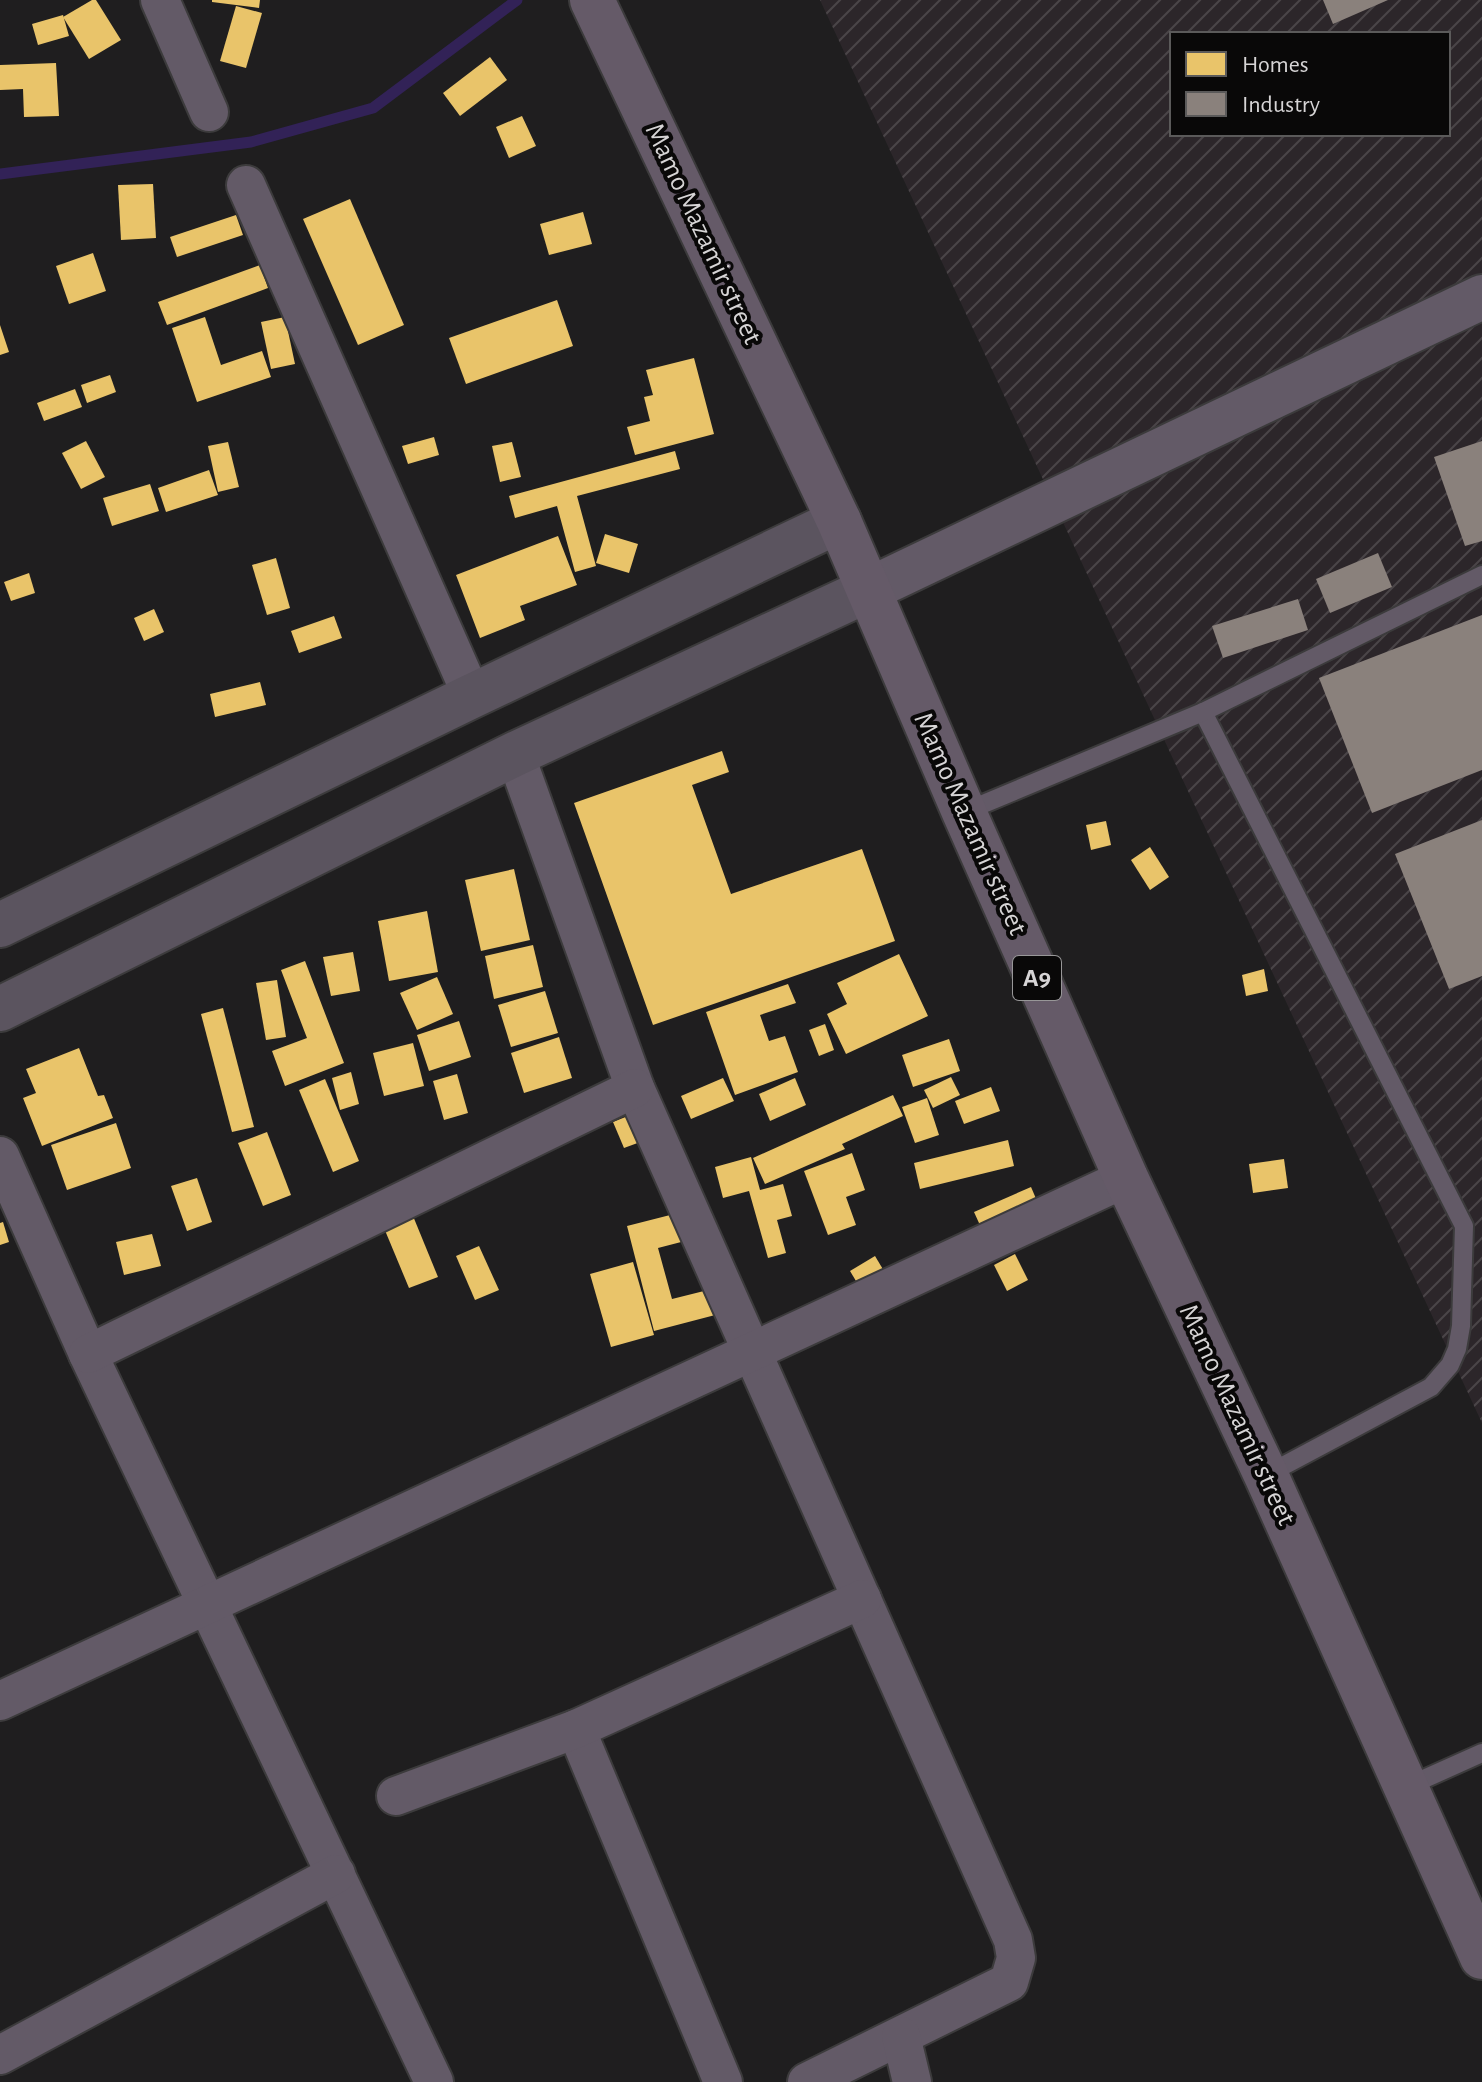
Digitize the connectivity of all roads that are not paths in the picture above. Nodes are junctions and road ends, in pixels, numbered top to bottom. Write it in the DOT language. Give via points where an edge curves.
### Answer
graph roads {
  1 [pos="160,0"];
  2 [pos="599,2"];
  3 [pos="209,112"];
  4 [pos="246,185"];
  5 [pos="1482,297"];
  6 [pos="839,521"];
  7 [pos="1482,575"];
  8 [pos="868,590"];
  9 [pos="472,696"];
  10 [pos="1203,712"];
  11 [pos="515,754"];
  12 [pos="964,812"];
  13 [pos="0,925"];
  14 [pos="0,1009"];
  15 [pos="635,1088"];
  16 [pos="0,1156"];
  17 [pos="1126,1178"];
  18 [pos="1482,1217"];
  19 [pos="1464,1226"];
  20 [pos="752,1352"];
  21 [pos="88,1354"];
  22 [pos="1266,1475"];
  23 [pos="862,1599"];
  24 [pos="206,1605"];
  25 [pos="0,1701"];
  26 [pos="576,1729"];
  27 [pos="1482,1753"];
  28 [pos="1406,1787"];
  29 [pos="396,1796"];
  30 [pos="336,1874"];
  31 [pos="1482,1957"];
  32 [pos="901,2036"];
  33 [pos="0,2055"];
  34 [pos="434,2082"];
  35 [pos="723,2082"];
  36 [pos="807,2082"];
  37 [pos="912,2082"];
  1 -- 3 [label="street"];
  2 -- 6 [label="main road, Mamo Mazamir street / A9"];
  4 -- 9 [label="street"];
  5 -- 8 [label="street"];
  6 -- 8 [label="main road, Mamo Mazamir street / A9"];
  6 -- 9 [label="main road"];
  7 -- 10 [label="lane"];
  8 -- 11 [label="main road"];
  8 -- 12 [label="main road, Mamo Mazamir street / A9"];
  9 -- 13 [label="main road"];
  10 -- 12 [label="lane"];
  10 -- 19 [label="lane"];
  11 -- 14 [label="main road"];
  11 -- 15 [label="street"];
  12 -- 17 [label="main road, Mamo Mazamir street / A9"];
  15 -- 20 [label="street"];
  15 -- 21 [label="street"];
  16 -- 21 [label="street"];
  17 -- 20 [label="street"];
  17 -- 22 [label="main road, Mamo Mazamir street / A9"];
  18 -- 19 [label="lane"];
  19 -- 22 [label="lane" via="1461,1326 1450,1365 1431,1387"];
  20 -- 23 [label="street"];
  20 -- 24 [label="street"];
  21 -- 24 [label="street"];
  22 -- 28 [label="main road, Mamo Mazamir street / A9"];
  23 -- 26 [label="street"];
  23 -- 32 [label="street" via="1013,1940 1016,1958 1009,1982"];
  24 -- 25 [label="street"];
  24 -- 30 [label="street"];
  26 -- 29 [label="street"];
  26 -- 35 [label="street"];
  27 -- 28 [label="lane"];
  28 -- 31 [label="main road, Mamo Mazamir street / A9"];
  30 -- 33 [label="street"];
  30 -- 34 [label="street"];
  32 -- 36 [label="street"];
  32 -- 37 [label="street"];
}
